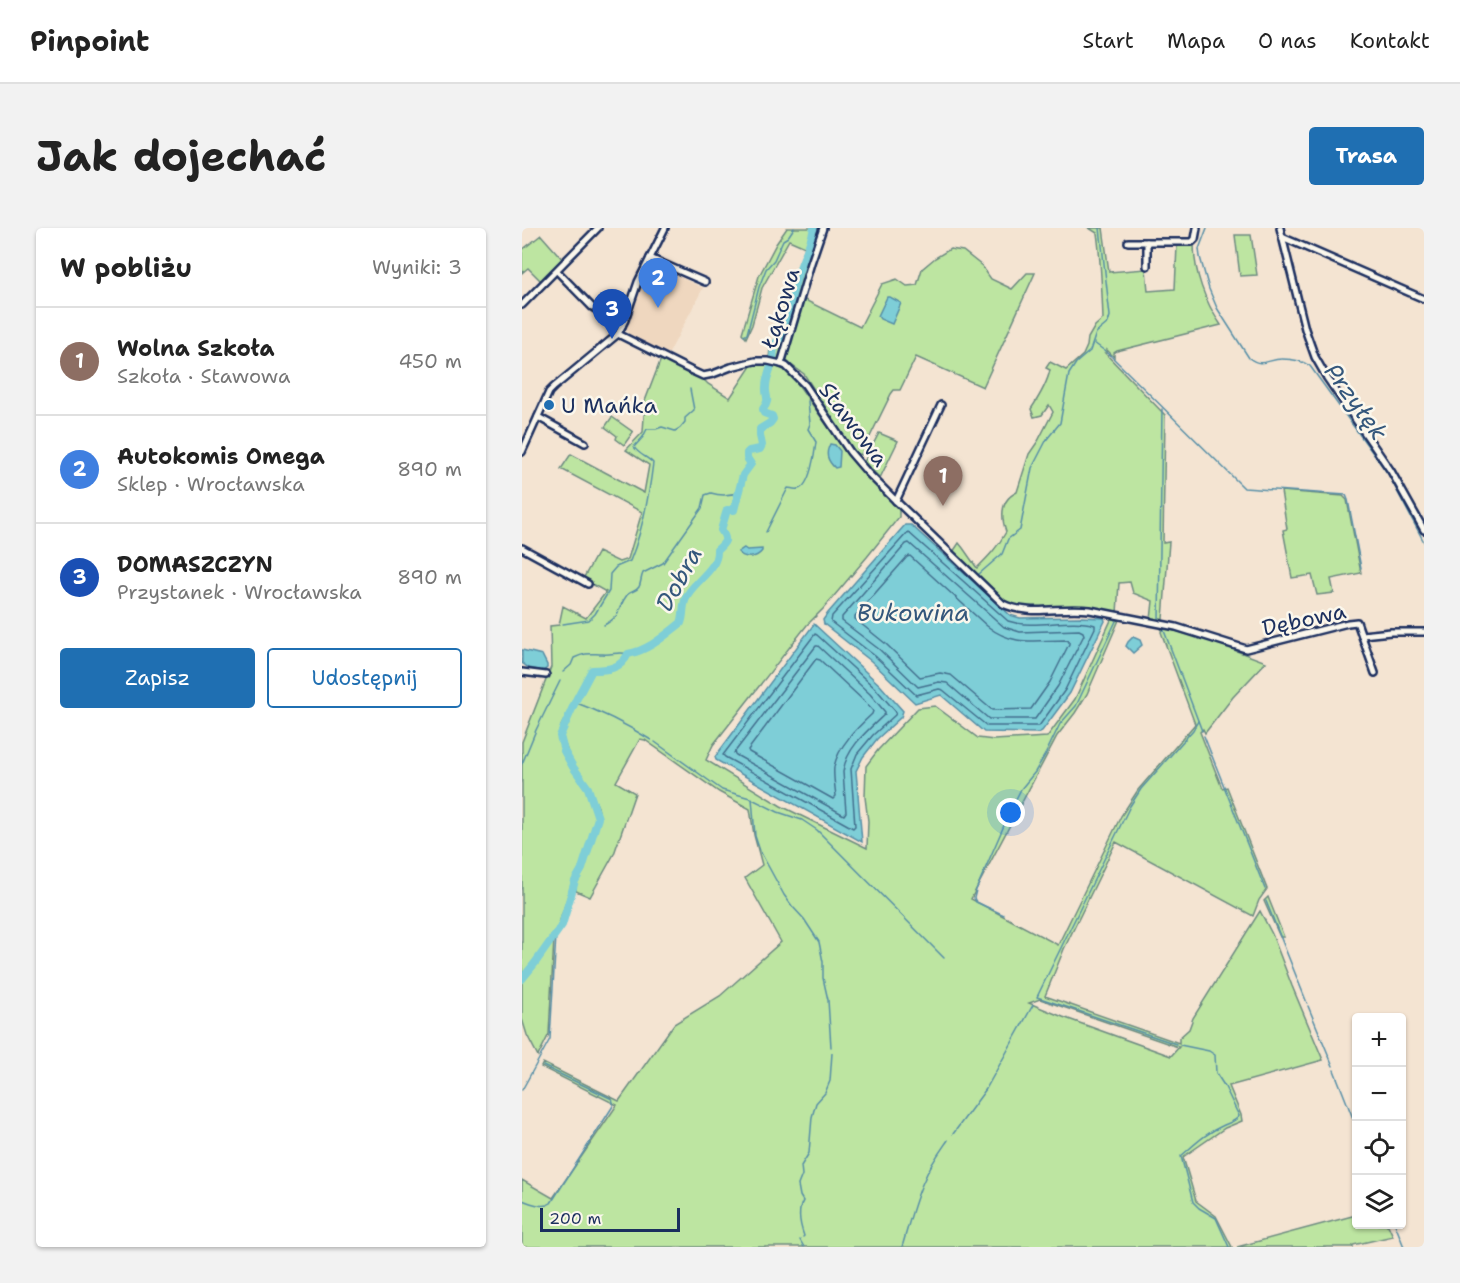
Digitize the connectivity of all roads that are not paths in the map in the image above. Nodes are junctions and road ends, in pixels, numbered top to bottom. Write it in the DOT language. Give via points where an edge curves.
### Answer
graph roads {
  1 [pos="598,228"];
  2 [pos="665,228"];
  3 [pos="823,228"];
  4 [pos="1197,228"];
  5 [pos="1280,228"];
  6 [pos="1282,237"];
  7 [pos="1128,242"];
  8 [pos="1147,242"];
  9 [pos="650,258"];
  10 [pos="1147,266"];
  11 [pos="557,271"];
  12 [pos="705,282"];
  13 [pos="1424,299"];
  14 [pos="522,305"];
  15 [pos="622,326"];
  16 [pos="618,334"];
  17 [pos="775,362"];
  18 [pos="941,405"];
  19 [pos="538,417"];
  20 [pos="585,443"];
  21 [pos="522,452"];
  22 [pos="896,501"];
  23 [pos="1424,531"];
  24 [pos="522,548"];
  25 [pos="588,584"];
  26 [pos="1424,632"];
  27 [pos="1362,635"];
  28 [pos="1246,649"];
  29 [pos="522,672"];
  30 [pos="1375,673"];
  31 [pos="546,675"];
  1 -- 11 [label="street"];
  2 -- 9 [label="street"];
  3 -- 17 [label="street, Łąkowa"];
  4 -- 8 [label="street" via="1192,242"];
  5 -- 6 [label="street"];
  6 -- 13 [label="street"];
  6 -- 23 [label="street" via="1315,357 1391,471"];
  7 -- 8 [label="street"];
  8 -- 10 [label="street"];
  9 -- 12 [label="street"];
  9 -- 15 [label="street"];
  11 -- 14 [label="street"];
  11 -- 15 [label="street" via="592,307"];
  15 -- 16 [label="street"];
  16 -- 17 [label="street" via="703,376 755,361"];
  16 -- 19 [label="street" via="558,382"];
  17 -- 22 [label="street, Stawowa" via="805,385 850,452"];
  18 -- 22 [label="street"];
  19 -- 20 [label="street"];
  19 -- 21 [label="street"];
  22 -- 28 [label="street, Stawowa" via="1010,607 1028,611 1090,610 1176,627"];
  24 -- 25 [label="street"];
  26 -- 27 [label="street, Dębowa"];
  27 -- 28 [label="street, Dębowa" via="1354,622"];
  27 -- 30 [label="street, Dębowa"];
  29 -- 31 [label="street"];
}
